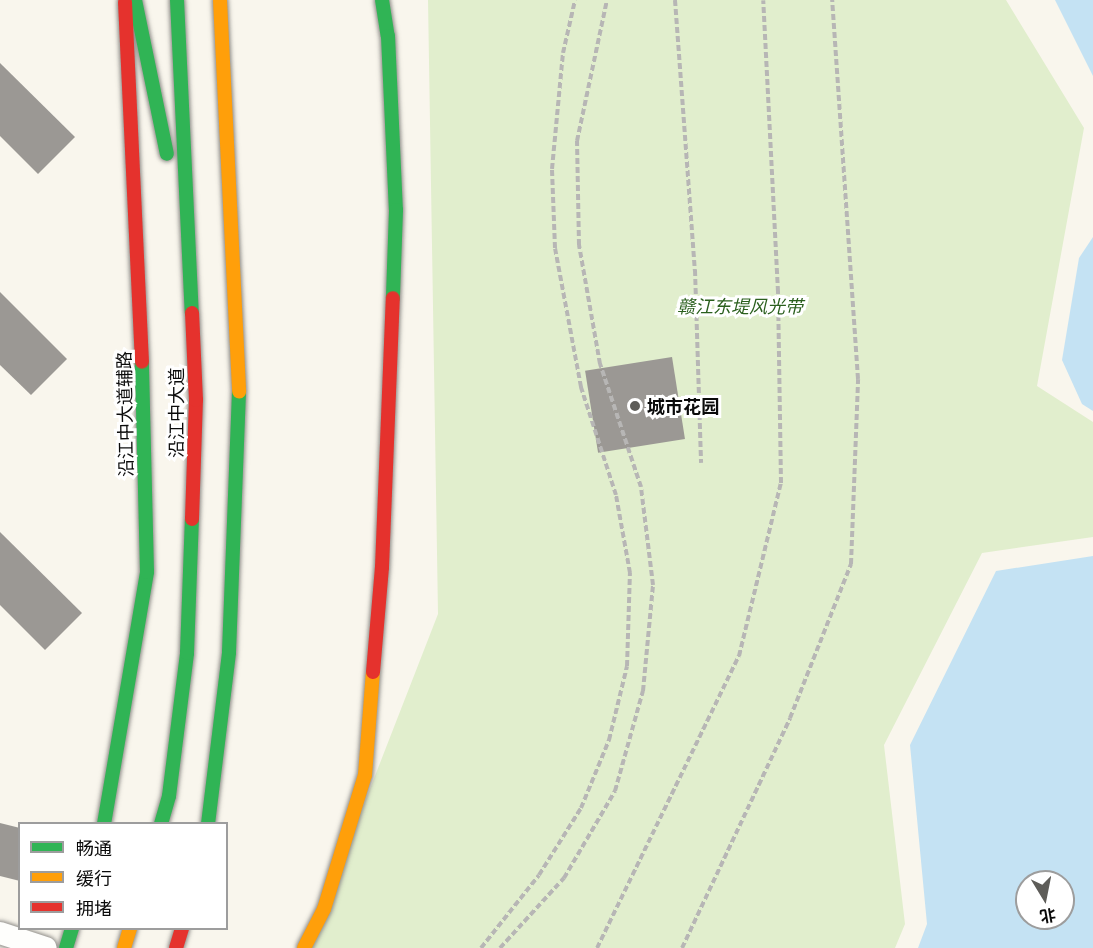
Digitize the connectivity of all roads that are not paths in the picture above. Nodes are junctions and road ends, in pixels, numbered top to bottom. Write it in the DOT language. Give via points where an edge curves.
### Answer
graph roads {
  1 [pos="125,0"];
  2 [pos="135,0"];
  3 [pos="177,0"];
  4 [pos="220,0"];
  5 [pos="382,0"];
  6 [pos="187,251"];
  7 [pos="104,822"];
  8 [pos="162,822"];
  9 [pos="208,822"];
  10 [pos="71,930"];
  11 [pos="129,930"];
  12 [pos="181,930"];
  13 [pos="0,933"];
  14 [pos="46,948"];
  15 [pos="66,948"];
  16 [pos="124,948"];
  17 [pos="176,948"];
  18 [pos="304,948"];
  1 -- 7 [label="main road, 沿江中大道辅路" via="141,295 147,572"];
  2 -- 6 [label="main road"];
  3 -- 6 [label="main road, 沿江中大道"];
  4 -- 9 [label="main road" via="239,394 229,652"];
  5 -- 18 [label="main road" via="388,36 396,210 382,567 365,775 324,909"];
  6 -- 8 [label="main road, 沿江中大道" via="196,400 187,653 169,796"];
  10 -- 15 [label="main road"];
  11 -- 16 [label="main road"];
  12 -- 17 [label="main road"];
  13 -- 14 [label="street"];
}
